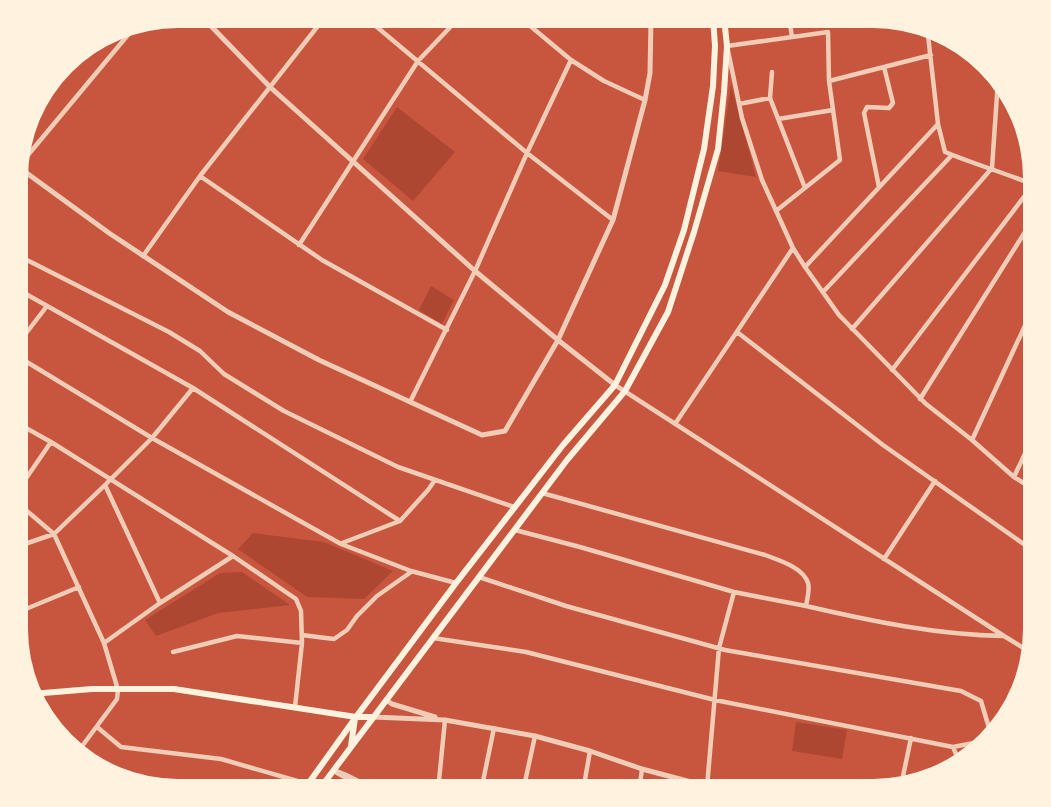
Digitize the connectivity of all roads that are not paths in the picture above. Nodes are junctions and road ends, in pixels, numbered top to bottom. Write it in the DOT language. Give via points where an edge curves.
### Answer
graph roads {
  1 [pos="213,28"];
  2 [pos="315,28"];
  3 [pos="378,28"];
  4 [pos="449,28"];
  5 [pos="533,28"];
  6 [pos="651,28"];
  7 [pos="714,28"];
  8 [pos="725,28"];
  9 [pos="791,28"];
  10 [pos="126,37"];
  11 [pos="792,37"];
  12 [pos="929,39"];
  13 [pos="727,46"];
  14 [pos="931,54"];
  15 [pos="572,60"];
  16 [pos="418,61"];
  17 [pos="884,67"];
  18 [pos="772,72"];
  19 [pos="829,81"];
  20 [pos="270,87"];
  21 [pos="997,94"];
  22 [pos="770,97"];
  23 [pos="645,100"];
  24 [pos="739,104"];
  25 [pos="833,110"];
  26 [pos="778,119"];
  27 [pos="938,124"];
  28 [pos="31,151"];
  29 [pos="527,153"];
  30 [pos="952,155"];
  31 [pos="353,161"];
  32 [pos="992,168"];
  33 [pos="28,173"];
  34 [pos="200,176"];
  35 [pos="1023,181"];
  36 [pos="805,188"];
  37 [pos="879,188"];
  38 [pos="1023,199"];
  39 [pos="776,211"];
  40 [pos="613,220"];
  41 [pos="1023,235"];
  42 [pos="299,245"];
  43 [pos="793,248"];
  44 [pos="143,256"];
  45 [pos="28,261"];
  46 [pos="806,267"];
  47 [pos="475,271"];
  48 [pos="823,292"];
  49 [pos="28,295"];
  50 [pos="47,306"];
  51 [pos="852,329"];
  52 [pos="447,330"];
  53 [pos="1023,330"];
  54 [pos="28,331"];
  55 [pos="737,332"];
  56 [pos="558,340"];
  57 [pos="28,363"];
  58 [pos="892,370"];
  59 [pos="614,385"];
  60 [pos="193,388"];
  61 [pos="625,391"];
  62 [pos="920,399"];
  63 [pos="410,402"];
  64 [pos="675,424"];
  65 [pos="28,429"];
  66 [pos="152,438"];
  67 [pos="972,440"];
  68 [pos="51,442"];
  69 [pos="1023,458"];
  70 [pos="28,476"];
  71 [pos="1014,477"];
  72 [pos="110,480"];
  73 [pos="435,480"];
  74 [pos="936,481"];
  75 [pos="1023,483"];
  76 [pos="105,485"];
  77 [pos="542,493"];
  78 [pos="514,507"];
  79 [pos="28,512"];
  80 [pos="400,521"];
  81 [pos="515,530"];
  82 [pos="54,534"];
  83 [pos="28,543"];
  84 [pos="1023,543"];
  85 [pos="341,544"];
  86 [pos="233,556"];
  87 [pos="884,559"];
  88 [pos="411,571"];
  89 [pos="479,577"];
  90 [pos="456,583"];
  91 [pos="79,587"];
  92 [pos="734,592"];
  93 [pos="160,603"];
  94 [pos="806,606"];
  95 [pos="28,608"];
  96 [pos="302,635"];
  97 [pos="1004,636"];
  98 [pos="433,638"];
  99 [pos="104,643"];
  100 [pos="302,643"];
  101 [pos="1022,647"];
  102 [pos="719,648"];
  103 [pos="173,652"];
  104 [pos="118,690"];
  105 [pos="44,692"];
  106 [pos="386,700"];
  107 [pos="715,700"];
  108 [pos="295,707"];
  109 [pos="356,717"];
  110 [pos="373,717"];
  111 [pos="445,720"];
  112 [pos="988,726"];
  113 [pos="97,727"];
  114 [pos="494,728"];
  115 [pos="535,736"];
  116 [pos="911,738"];
  117 [pos="969,744"];
  118 [pos="83,745"];
  119 [pos="953,747"];
  120 [pos="350,748"];
  121 [pos="590,751"];
  122 [pos="956,753"];
  123 [pos="642,769"];
  124 [pos="334,770"];
  125 [pos="903,776"];
  126 [pos="291,779"];
  127 [pos="312,779"];
  128 [pos="327,779"];
  129 [pos="354,779"];
  130 [pos="439,779"];
  131 [pos="483,779"];
  132 [pos="526,779"];
  133 [pos="585,779"];
  134 [pos="641,779"];
  135 [pos="681,779"];
  136 [pos="708,779"];
  1 -- 20 [label="street"];
  2 -- 20 [label="street"];
  3 -- 16 [label="street"];
  4 -- 16 [label="street"];
  5 -- 15 [label="street"];
  6 -- 23 [label="street"];
  7 -- 59 [label="main road" via="705,149 684,230 665,285"];
  8 -- 13 [label="main road"];
  9 -- 11 [label="street"];
  10 -- 28 [label="street"];
  11 -- 13 [label="street"];
  11 -- 19 [label="street" via="828,32"];
  12 -- 14 [label="street"];
  13 -- 24 [label="street"];
  13 -- 61 [label="main road" via="718,149 694,232 668,312"];
  14 -- 17 [label="street"];
  14 -- 27 [label="street"];
  15 -- 23 [label="street"];
  15 -- 29 [label="street"];
  16 -- 29 [label="street"];
  16 -- 31 [label="street"];
  17 -- 19 [label="street"];
  17 -- 37 [label="street" via="893,103 889,108 867,107 864,113"];
  18 -- 22 [label="street"];
  19 -- 25 [label="street"];
  20 -- 31 [label="street"];
  20 -- 34 [label="street"];
  21 -- 32 [label="street"];
  22 -- 24 [label="street"];
  22 -- 26 [label="street"];
  23 -- 40 [label="street"];
  24 -- 39 [label="street"];
  25 -- 26 [label="street"];
  25 -- 36 [label="street" via="840,160"];
  26 -- 36 [label="street"];
  27 -- 30 [label="street" via="945,152"];
  27 -- 37 [label="street"];
  29 -- 40 [label="street"];
  29 -- 47 [label="street"];
  30 -- 32 [label="street"];
  30 -- 48 [label="street"];
  31 -- 42 [label="street"];
  31 -- 47 [label="street"];
  32 -- 35 [label="street"];
  32 -- 51 [label="street"];
  33 -- 44 [label="street"];
  34 -- 42 [label="street"];
  34 -- 44 [label="street"];
  36 -- 39 [label="street"];
  37 -- 46 [label="street"];
  38 -- 58 [label="street"];
  39 -- 43 [label="street"];
  40 -- 56 [label="street"];
  41 -- 62 [label="street"];
  42 -- 52 [label="street"];
  43 -- 46 [label="street"];
  43 -- 55 [label="street"];
  44 -- 63 [label="street" via="228,312"];
  45 -- 73 [label="street" via="169,332 200,351 223,374 284,411 398,467"];
  46 -- 48 [label="street"];
  47 -- 52 [label="street"];
  47 -- 56 [label="street"];
  48 -- 51 [label="street"];
  49 -- 50 [label="street"];
  50 -- 54 [label="street"];
  50 -- 60 [label="street"];
  51 -- 58 [label="street"];
  52 -- 63 [label="street"];
  53 -- 67 [label="street"];
  55 -- 64 [label="street"];
  55 -- 74 [label="street"];
  56 -- 59 [label="street"];
  56 -- 63 [label="street" via="505,430 482,435"];
  57 -- 66 [label="street"];
  58 -- 62 [label="street"];
  59 -- 61 [label="street"];
  59 -- 78 [label="main road"];
  60 -- 66 [label="street"];
  60 -- 80 [label="street"];
  61 -- 64 [label="street"];
  61 -- 77 [label="main road"];
  62 -- 67 [label="street"];
  64 -- 87 [label="street"];
  65 -- 68 [label="street"];
  66 -- 72 [label="street"];
  66 -- 85 [label="street"];
  67 -- 71 [label="street"];
  68 -- 70 [label="street"];
  68 -- 72 [label="street"];
  69 -- 71 [label="street"];
  71 -- 75 [label="street"];
  72 -- 76 [label="street"];
  72 -- 86 [label="street"];
  73 -- 78 [label="street"];
  73 -- 80 [label="street"];
  74 -- 84 [label="street"];
  74 -- 87 [label="street"];
  76 -- 82 [label="street"];
  76 -- 93 [label="street"];
  77 -- 81 [label="main road"];
  77 -- 94 [label="street" via="765,555 802,574 809,584"];
  78 -- 90 [label="main road"];
  79 -- 82 [label="street"];
  80 -- 85 [label="street"];
  81 -- 89 [label="main road"];
  81 -- 92 [label="street"];
  82 -- 83 [label="street"];
  82 -- 91 [label="street"];
  85 -- 88 [label="street"];
  86 -- 93 [label="street"];
  86 -- 96 [label="street" via="296,599"];
  87 -- 97 [label="street"];
  88 -- 90 [label="street"];
  88 -- 96 [label="street" via="377,596 334,639"];
  89 -- 98 [label="main road"];
  89 -- 102 [label="street"];
  90 -- 109 [label="main road"];
  91 -- 95 [label="street"];
  91 -- 99 [label="street"];
  92 -- 94 [label="street"];
  92 -- 102 [label="street"];
  93 -- 99 [label="street"];
  94 -- 97 [label="street" via="887,624"];
  96 -- 100 [label="street"];
  97 -- 101 [label="street"];
  98 -- 106 [label="main road"];
  98 -- 107 [label="street" via="526,652"];
  99 -- 104 [label="street"];
  100 -- 103 [label="street" via="237,636"];
  100 -- 108 [label="street"];
  102 -- 107 [label="street"];
  102 -- 112 [label="street" via="961,691 981,701"];
  104 -- 105 [label="main road"];
  104 -- 108 [label="main road" via="174,689"];
  104 -- 113 [label="street" via="117,699"];
  106 -- 110 [label="main road"];
  106 -- 111 [label="street"];
  107 -- 116 [label="street"];
  107 -- 136 [label="street"];
  108 -- 109 [label="main road"];
  109 -- 110 [label="main road"];
  109 -- 120 [label="main road"];
  109 -- 127 [label="main road"];
  110 -- 111 [label="street"];
  110 -- 120 [label="main road"];
  111 -- 114 [label="street"];
  111 -- 130 [label="street"];
  113 -- 118 [label="street"];
  113 -- 126 [label="street" via="121,747 221,759"];
  114 -- 115 [label="street"];
  114 -- 131 [label="street"];
  115 -- 121 [label="street"];
  115 -- 132 [label="street"];
  116 -- 119 [label="street"];
  116 -- 125 [label="street"];
  117 -- 119 [label="street"];
  119 -- 122 [label="street"];
  120 -- 124 [label="main road"];
  121 -- 123 [label="street"];
  121 -- 133 [label="street"];
  123 -- 134 [label="street"];
  123 -- 135 [label="street"];
  124 -- 128 [label="main road"];
  124 -- 129 [label="street"];
}
